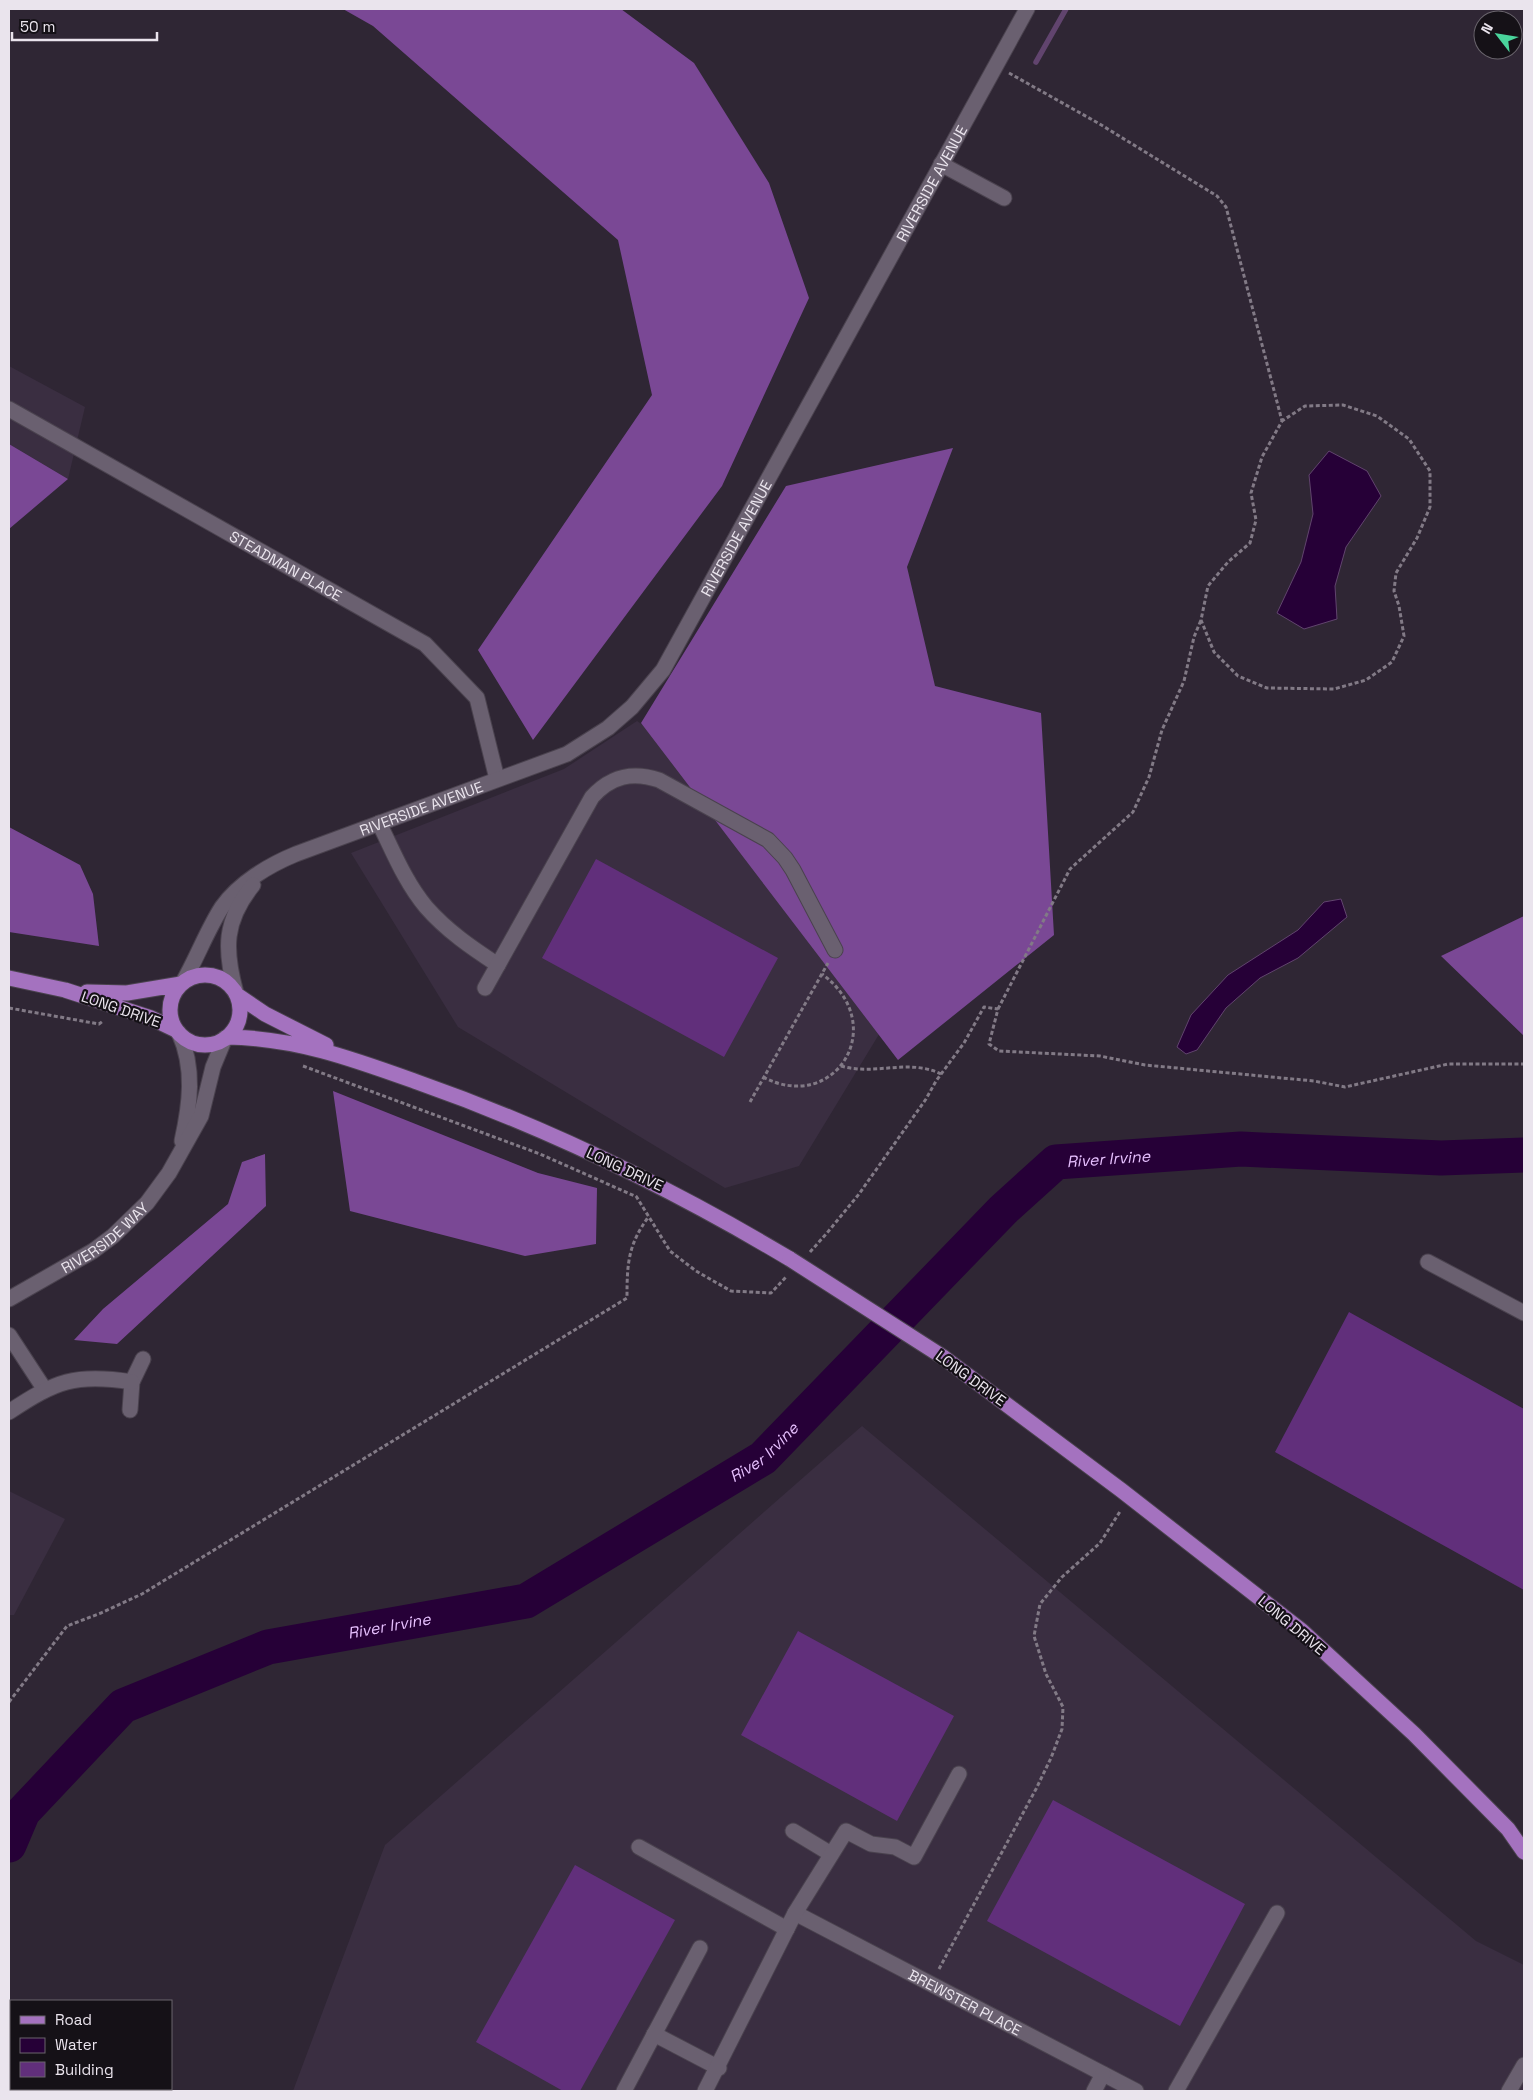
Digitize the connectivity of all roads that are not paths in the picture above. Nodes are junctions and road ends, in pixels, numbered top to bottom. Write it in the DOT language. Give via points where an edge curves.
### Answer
graph roads {
  1 [pos="1027,9"];
  2 [pos="940,164"];
  3 [pos="1004,198"];
  4 [pos="9,410"];
  5 [pos="497,779"];
  6 [pos="379,822"];
  7 [pos="265,870"];
  8 [pos="835,950"];
  9 [pos="498,965"];
  10 [pos="9,978"];
  11 [pos="182,983"];
  12 [pos="485,988"];
  13 [pos="65,990"];
  14 [pos="236,994"];
  15 [pos="178,1032"];
  16 [pos="226,1038"];
  17 [pos="349,1057"];
  18 [pos="180,1155"];
  19 [pos="1428,1262"];
  20 [pos="9,1299"];
  21 [pos="1524,1313"];
  22 [pos="9,1335"];
  23 [pos="143,1359"];
  24 [pos="132,1382"];
  25 [pos="45,1390"];
  26 [pos="130,1410"];
  27 [pos="9,1412"];
  28 [pos="959,1774"];
  29 [pos="1508,1829"];
  30 [pos="793,1831"];
  31 [pos="1524,1841"];
  32 [pos="639,1847"];
  33 [pos="1524,1852"];
  34 [pos="831,1854"];
  35 [pos="795,1913"];
  36 [pos="1277,1913"];
  37 [pos="787,1929"];
  38 [pos="700,1948"];
  39 [pos="654,2034"];
  40 [pos="1524,2066"];
  41 [pos="719,2068"];
  42 [pos="1104,2074"];
  43 [pos="624,2091"];
  44 [pos="705,2091"];
  45 [pos="1094,2091"];
  46 [pos="1136,2091"];
  47 [pos="1176,2091"];
  48 [pos="1509,2091"];
  1 -- 2 [label="street, RIVERSIDE AVENUE"];
  2 -- 3 [label="street"];
  2 -- 5 [label="street, RIVERSIDE AVENUE" via="663,670 632,708 588,742 552,761"];
  4 -- 5 [label="street, STEADMAN PLACE" via="425,644 477,698"];
  5 -- 6 [label="street, RIVERSIDE AVENUE"];
  6 -- 7 [label="street, RIVERSIDE AVENUE" via="296,854"];
  6 -- 9 [label="street" via="402,872 426,906 443,925"];
  7 -- 11 [label="street, RIVERSIDE AVENUE" via="233,894 222,907"];
  7 -- 14 [label="street, RIVERSIDE AVENUE" via="243,897 229,931 228,961"];
  8 -- 9 [label="street" via="793,870 768,840 658,780 639,775 613,780 592,797"];
  9 -- 12 [label="street"];
  10 -- 13 [label="main road, LONG DRIVE"];
  11 -- 13 [label="main road, LONG DRIVE" via="127,993"];
  11 -- 14 [label="main road" via="206,974 228,983"];
  11 -- 15 [label="main road" via="171,1001 172,1021"];
  13 -- 15 [label="main road, LONG DRIVE" via="151,1018"];
  14 -- 16 [label="main road" via="239,1018"];
  14 -- 17 [label="main road, LONG DRIVE" via="265,1014"];
  15 -- 16 [label="main road" via="187,1040 206,1045"];
  15 -- 18 [label="street, RIVERSIDE WAY" via="190,1078 188,1113"];
  16 -- 17 [label="main road, LONG DRIVE" via="271,1039"];
  16 -- 18 [label="street, RIVERSIDE WAY" via="213,1067 201,1116"];
  17 -- 29 [label="main road, LONG DRIVE, bridge" via="455,1095 602,1158 720,1217 943,1357 1302,1631 1414,1734"];
  18 -- 20 [label="street, RIVERSIDE WAY" via="147,1203 114,1236 73,1264"];
  19 -- 21 [label="street"];
  22 -- 25 [label="street"];
  23 -- 24 [label="street"];
  24 -- 25 [label="street" via="85,1378"];
  24 -- 26 [label="street"];
  25 -- 27 [label="street"];
  28 -- 34 [label="street" via="914,1857 895,1847 872,1844 846,1831"];
  29 -- 31 [label="main road, LONG DRIVE"];
  29 -- 33 [label="main road, LONG DRIVE"];
  30 -- 34 [label="street"];
  32 -- 37 [label="street"];
  34 -- 35 [label="street"];
  35 -- 37 [label="street"];
  35 -- 42 [label="street, BREWSTER PLACE"];
  36 -- 47 [label="street"];
  37 -- 41 [label="street"];
  38 -- 39 [label="street"];
  39 -- 41 [label="street"];
  39 -- 43 [label="street"];
  40 -- 48 [label="street"];
  41 -- 44 [label="street"];
  42 -- 45 [label="street"];
  42 -- 46 [label="street, BREWSTER PLACE"];
}
